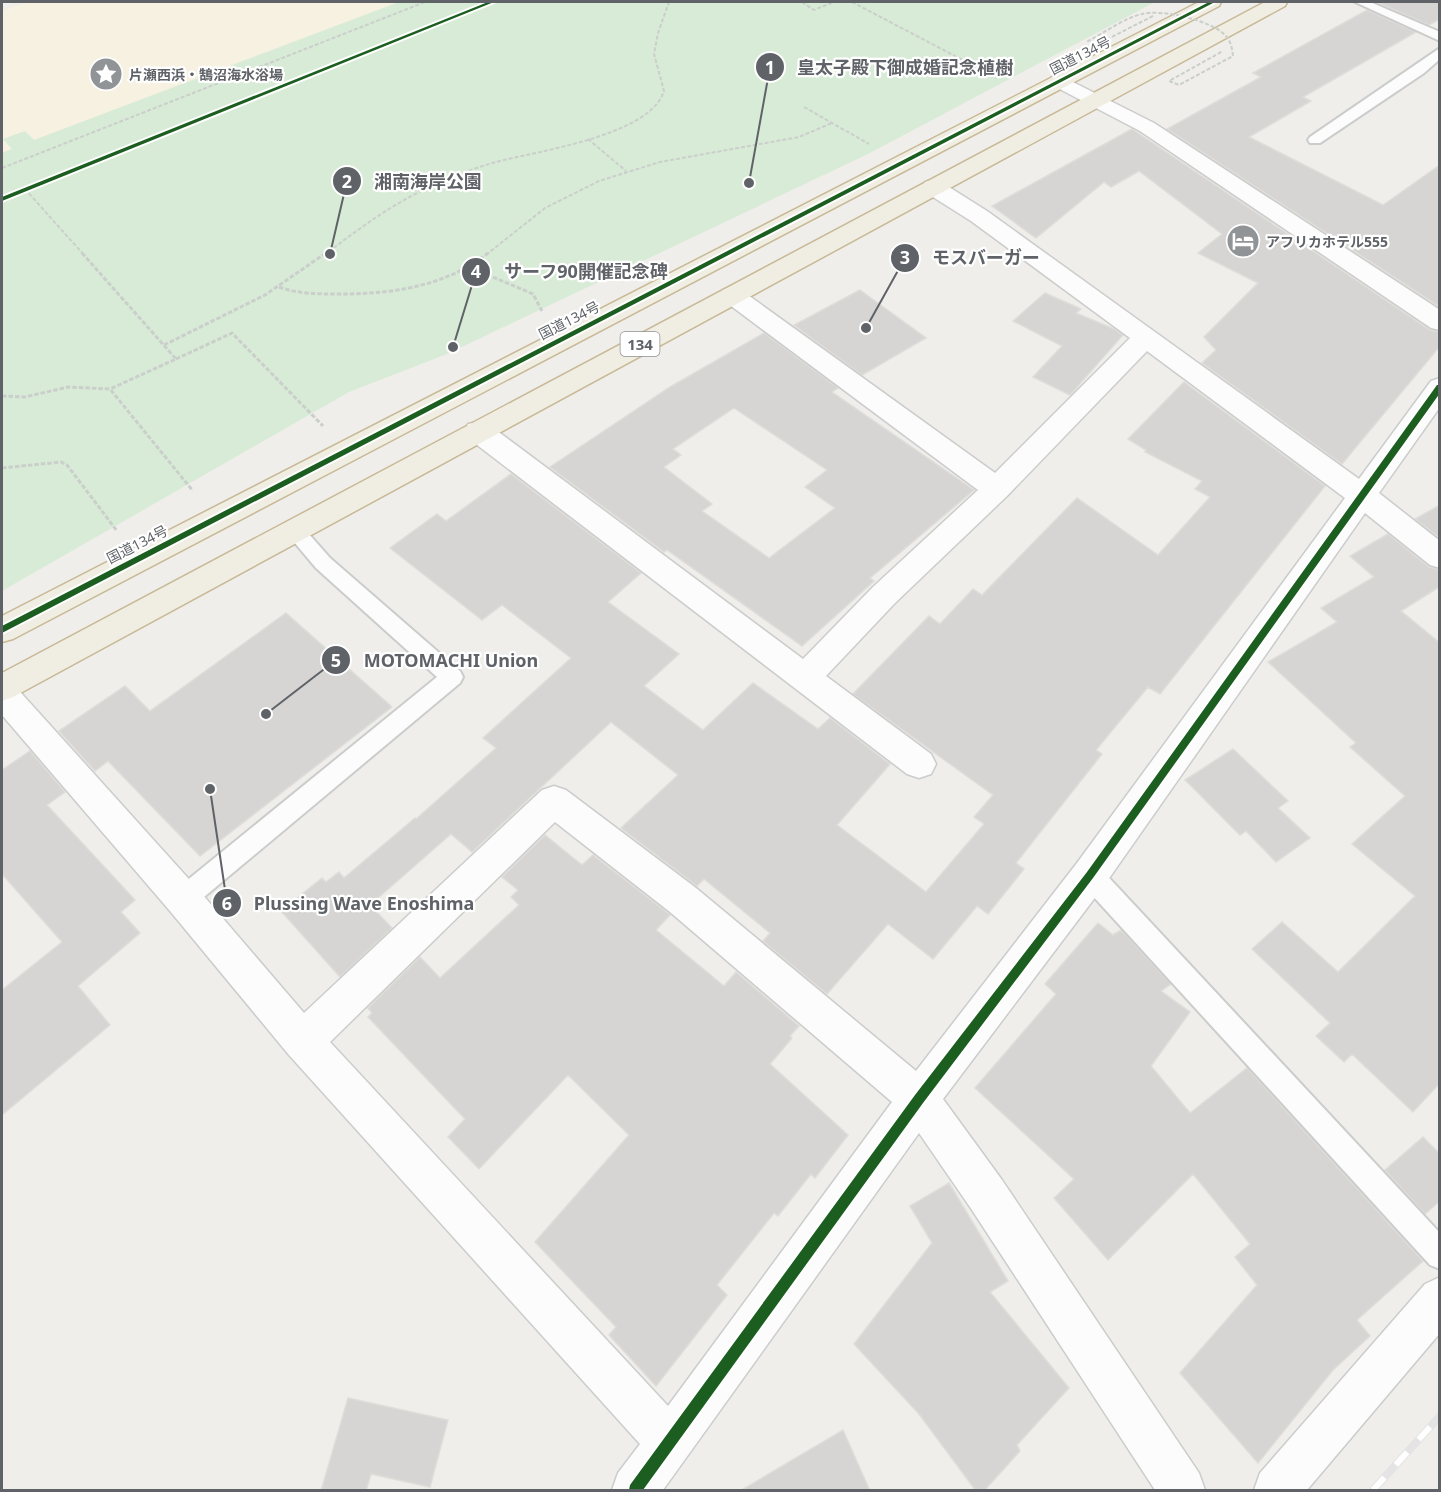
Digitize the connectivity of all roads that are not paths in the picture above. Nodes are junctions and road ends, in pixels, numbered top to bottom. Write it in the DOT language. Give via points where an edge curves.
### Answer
graph roads {
  1 [pos="1212,2"];
  2 [pos="1278,2"];
  3 [pos="1361,2"];
  4 [pos="1440,37"];
  5 [pos="1440,52"];
  6 [pos="1059,81"];
  7 [pos="1095,100"];
  8 [pos="1315,140"];
  9 [pos="933,187"];
  10 [pos="732,295"];
  11 [pos="1440,322"];
  12 [pos="1145,338"];
  13 [pos="1440,387"];
  14 [pos="478,431"];
  15 [pos="997,489"];
  16 [pos="1363,496"];
  17 [pos="294,530"];
  18 [pos="1440,557"];
  19 [pos="2,630"];
  20 [pos="805,678"];
  21 [pos="2,688"];
  22 [pos="2,693"];
  23 [pos="919,764"];
  24 [pos="1090,875"];
  25 [pos="183,900"];
  26 [pos="303,1041"];
  27 [pos="919,1099"];
  28 [pos="1440,1255"];
  29 [pos="1440,1299"];
  30 [pos="670,1443"];
  31 [pos="634,1491"];
  32 [pos="1182,1491"];
  33 [pos="1277,1491"];
  1 -- 6 [label="highway, 国道134号 / 134"];
  2 -- 7 [label="highway, 134"];
  3 -- 4 [label="lane"];
  5 -- 8 [label="lane"];
  6 -- 7 [label="street"];
  6 -- 19 [label="highway, 国道134号 / 134"];
  7 -- 9 [label="highway, 134"];
  7 -- 11 [label="street" via="1147,127"];
  9 -- 10 [label="highway, 134"];
  9 -- 12 [label="street" via="979,216"];
  10 -- 14 [label="highway, 134"];
  10 -- 15 [label="street"];
  12 -- 15 [label="street"];
  12 -- 16 [label="street"];
  13 -- 16 [label="street"];
  14 -- 17 [label="highway, 134"];
  14 -- 20 [label="street"];
  15 -- 20 [label="street" via="884,595"];
  16 -- 18 [label="street"];
  16 -- 24 [label="street"];
  17 -- 21 [label="highway, 134"];
  17 -- 25 [label="lane" via="323,562 452,677"];
  20 -- 23 [label="street"];
  22 -- 25 [label="street"];
  24 -- 27 [label="street"];
  24 -- 28 [label="lane"];
  25 -- 26 [label="street"];
  26 -- 27 [label="street" via="554,801 683,900"];
  26 -- 30 [label="street"];
  27 -- 30 [label="street"];
  27 -- 32 [label="street"];
  29 -- 33 [label="street"];
  30 -- 31 [label="street"];
}
